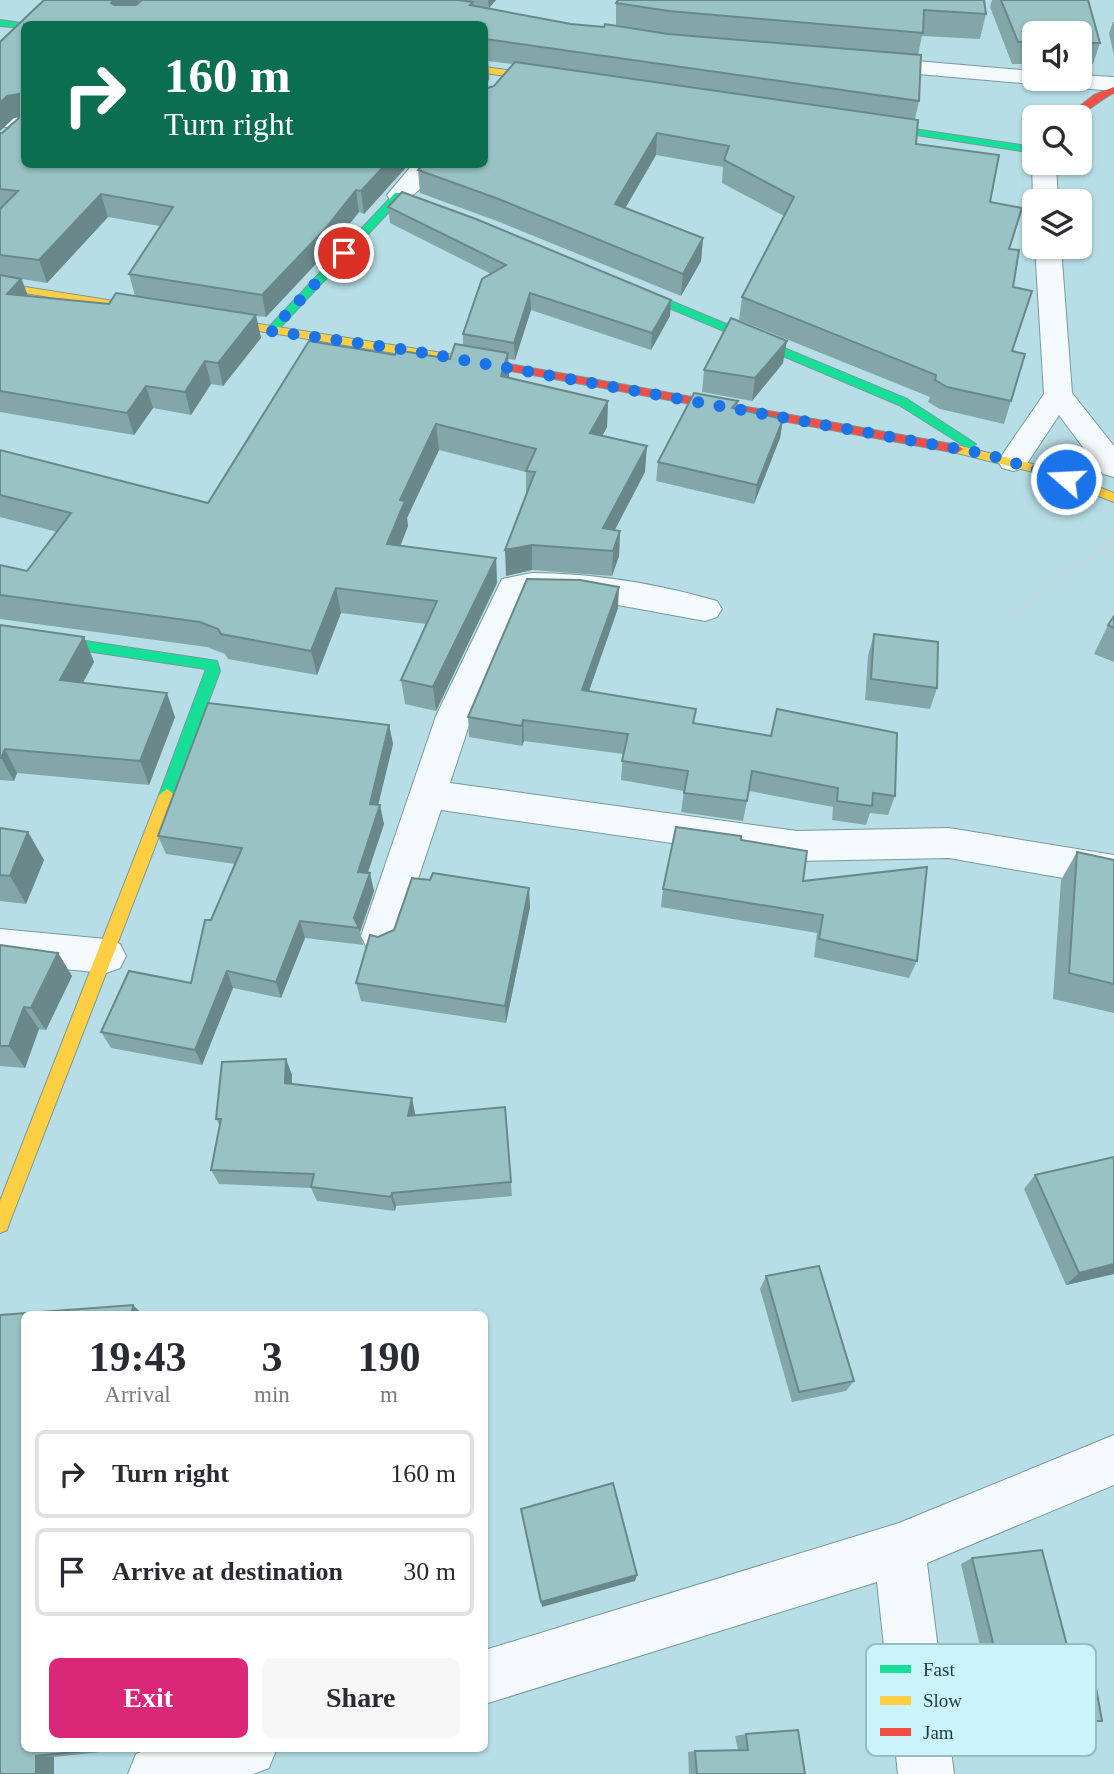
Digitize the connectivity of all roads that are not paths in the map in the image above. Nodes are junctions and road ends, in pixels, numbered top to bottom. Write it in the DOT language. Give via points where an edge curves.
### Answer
graph roads {
  1 [pos="0,23"];
  2 [pos="21,25"];
  3 [pos="845,62"];
  4 [pos="488,70"];
  5 [pos="511,73"];
  6 [pos="1022,77"];
  7 [pos="571,82"];
  8 [pos="1092,82"];
  9 [pos="1114,84"];
  10 [pos="1114,90"];
  11 [pos="493,92"];
  12 [pos="1087,105"];
  13 [pos="845,121"];
  14 [pos="1022,148"];
  15 [pos="423,168"];
  16 [pos="399,195"];
  17 [pos="461,219"];
  18 [pos="1049,259"];
  19 [pos="602,276"];
  20 [pos="0,286"];
  21 [pos="271,331"];
  22 [pos="1058,394"];
  23 [pos="1000,458"];
  24 [pos="1114,467"];
  25 [pos="1114,498"];
  26 [pos="705,609"];
  27 [pos="0,633"];
  28 [pos="427,794"];
  29 [pos="1114,871"];
  30 [pos="381,936"];
  31 [pos="0,946"];
  32 [pos="106,956"];
  33 [pos="0,1224"];
  34 [pos="1114,1460"];
  35 [pos="899,1549"];
  36 [pos="910,1644"];
  37 [pos="488,1676"];
  38 [pos="235,1752"];
  39 [pos="924,1756"];
  40 [pos="156,1774"];
  41 [pos="926,1774"];
  1 -- 2 [label="main road"];
  3 -- 6 [label="street"];
  4 -- 5 [label="main road"];
  5 -- 7 [label="main road"];
  5 -- 11 [label="street"];
  8 -- 9 [label="street"];
  10 -- 12 [label="main road"];
  13 -- 14 [label="main road"];
  15 -- 16 [label="street"];
  16 -- 17 [label="main road"];
  16 -- 21 [label="main road"];
  18 -- 22 [label="street"];
  19 -- 23 [label="main road" via="869,386"];
  20 -- 21 [label="main road"];
  21 -- 23 [label="main road" via="408,350"];
  22 -- 23 [label="street"];
  22 -- 24 [label="street"];
  23 -- 25 [label="main road"];
  26 -- 28 [label="street" via="566,586 534,583 514,587 454,716"];
  27 -- 32 [label="main road" via="207,663 212,668"];
  28 -- 29 [label="street" via="797,846 949,843"];
  28 -- 30 [label="street"];
  31 -- 32 [label="street"];
  32 -- 33 [label="main road"];
  34 -- 35 [label="street"];
  35 -- 36 [label="street"];
  35 -- 37 [label="street"];
  38 -- 40 [label="street"];
  39 -- 41 [label="street"];
}
